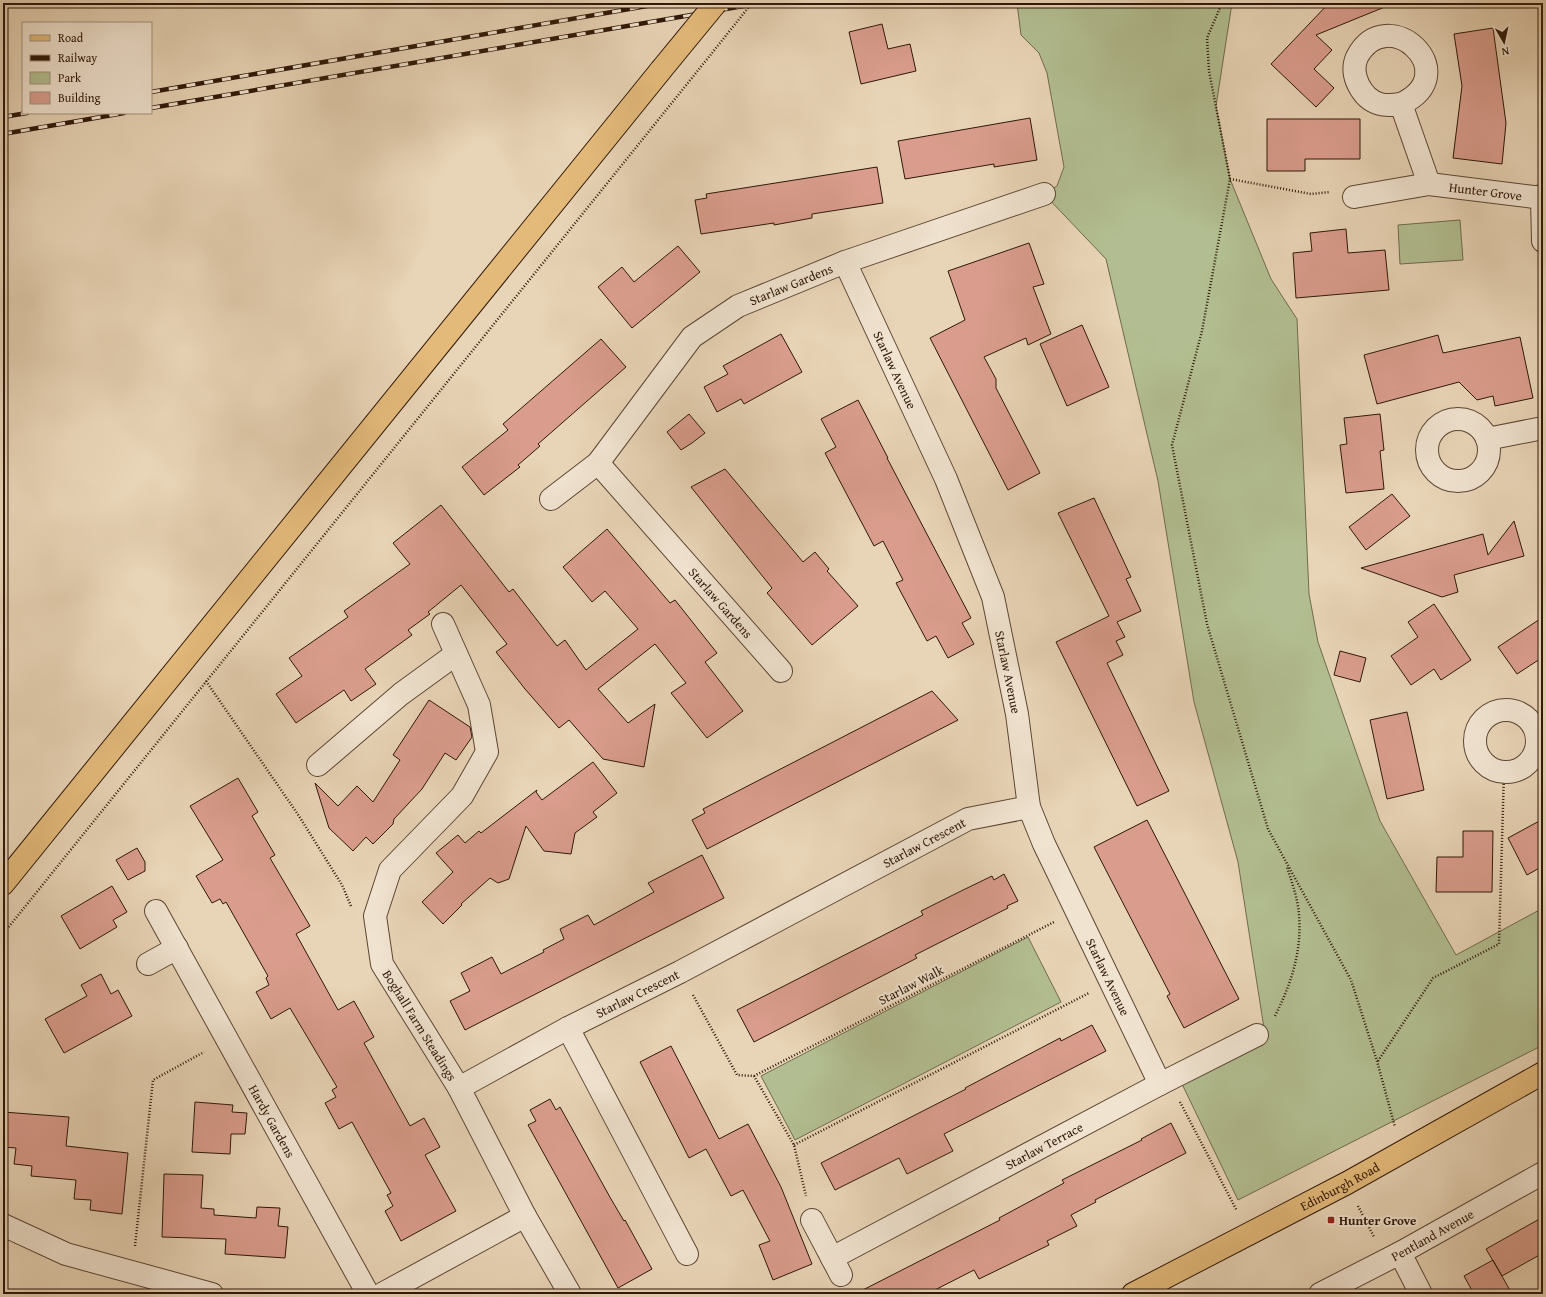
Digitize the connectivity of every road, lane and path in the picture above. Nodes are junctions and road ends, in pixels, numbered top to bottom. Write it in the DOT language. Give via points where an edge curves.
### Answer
graph roads {
  1 [pos="716,3"];
  2 [pos="752,3"];
  3 [pos="1222,3"];
  4 [pos="1401,104"];
  5 [pos="1230,179"];
  6 [pos="1429,184"];
  7 [pos="1044,194"];
  8 [pos="1354,196"];
  9 [pos="1542,197"];
  10 [pos="1543,241"];
  11 [pos="845,262"];
  12 [pos="1543,428"];
  13 [pos="1487,439"];
  14 [pos="598,463"];
  15 [pos="550,499"];
  16 [pos="443,624"];
  17 [pos="456,654"];
  18 [pos="781,671"];
  19 [pos="206,681"];
  20 [pos="1539,728"];
  21 [pos="318,765"];
  22 [pos="1504,772"];
  23 [pos="1029,807"];
  24 [pos="1285,861"];
  25 [pos="7,875"];
  26 [pos="156,911"];
  27 [pos="1076,911"];
  28 [pos="354,912"];
  29 [pos="3,934"];
  30 [pos="177,948"];
  31 [pos="148,964"];
  32 [pos="680,972"];
  33 [pos="1111,982"];
  34 [pos="568,1028"];
  35 [pos="1257,1035"];
  36 [pos="227,1039"];
  37 [pos="1377,1061"];
  38 [pos="1543,1073"];
  39 [pos="754,1076"];
  40 [pos="1164,1082"];
  41 [pos="459,1088"];
  42 [pos="794,1145"];
  43 [pos="1401,1153"];
  44 [pos="1543,1173"];
  45 [pos="1347,1183"];
  46 [pos="525,1216"];
  47 [pos="812,1220"];
  48 [pos="3,1225"];
  49 [pos="1248,1235"];
  50 [pos="687,1254"];
  51 [pos="1393,1257"];
  52 [pos="133,1272"];
  53 [pos="212,1294"];
  54 [pos="368,1294"];
  55 [pos="382,1294"];
  56 [pos="570,1294"];
  57 [pos="1133,1294"];
  58 [pos="1320,1294"];
  59 [pos="1421,1294"];
  1 -- 25 [label="main road, bridge"];
  2 -- 19 [label="path, bridge"];
  3 -- 5 [label="path" via="1207,38 1209,71"];
  4 -- 6 [label="street, Hunter Grove"];
  5 -- 8 [label="path" via="1311,194 1341,190"];
  5 -- 24 [label="path" via="1202,331 1172,445 1207,624 1268,829"];
  6 -- 8 [label="street, Hunter Grove"];
  6 -- 9 [label="street, Hunter Grove"];
  7 -- 11 [label="street, Starlaw Gardens"];
  9 -- 10 [label="street, Hunter Grove"];
  11 -- 14 [label="street, Starlaw Gardens" via="738,306 692,337"];
  11 -- 23 [label="street, Starlaw Avenue" via="946,479 993,597 1017,714"];
  12 -- 13 [label="street"];
  14 -- 15 [label="street, Starlaw Gardens"];
  14 -- 18 [label="street, Starlaw Gardens"];
  16 -- 17 [label="street, Boghall Farm Steadings"];
  17 -- 21 [label="street" via="401,694"];
  17 -- 41 [label="street, Boghall Farm Steadings" via="479,705 486,752 462,796 390,870 375,916 382,964"];
  19 -- 28 [label="path" via="299,816 342,885"];
  19 -- 29 [label="path"];
  20 -- 22 [label="street" via="1536,750 1531,759 1514,771"];
  20 -- 22 [label="street" via="1522,714 1508,711 1493,714 1485,719 1476,736 1479,756 1485,764"];
  22 -- 37 [label="path" via="1499,944 1433,978"];
  23 -- 27 [label="street, Starlaw Avenue"];
  23 -- 32 [label="street, Starlaw Crescent" via="968,819"];
  24 -- 35 [label="path" via="1299,914 1300,944 1285,995 1273,1019"];
  24 -- 37 [label="path" via="1351,980"];
  26 -- 30 [label="street, Hardy Gardens"];
  27 -- 33 [label="street, Starlaw Avenue"];
  27 -- 39 [label="path, Starlaw Walk"];
  30 -- 31 [label="street"];
  30 -- 36 [label="street, Hardy Gardens"];
  32 -- 34 [label="street, Starlaw Crescent"];
  32 -- 39 [label="path" via="737,1075"];
  33 -- 40 [label="street, Starlaw Avenue"];
  33 -- 42 [label="path"];
  34 -- 41 [label="street, Starlaw Crescent"];
  34 -- 50 [label="street"];
  35 -- 40 [label="street, Starlaw Terrace"];
  36 -- 52 [label="path" via="153,1080"];
  36 -- 54 [label="street, Hardy Gardens"];
  37 -- 43 [label="path"];
  38 -- 43 [label="main road, Edinburgh Road"];
  39 -- 42 [label="path"];
  40 -- 47 [label="street, Starlaw Terrace" via="836,1266"];
  40 -- 49 [label="path"];
  41 -- 46 [label="street"];
  42 -- 47 [label="path"];
  43 -- 45 [label="main road, Edinburgh Road"];
  44 -- 51 [label="street, Pentland Avenue"];
  45 -- 49 [label="main road, Edinburgh Road"];
  45 -- 51 [label="path"];
  46 -- 55 [label="street"];
  46 -- 56 [label="street"];
  48 -- 52 [label="street" via="66,1254"];
  49 -- 57 [label="main road, Edinburgh Road"];
  51 -- 58 [label="street, Pentland Avenue"];
  51 -- 59 [label="street"];
  52 -- 53 [label="street"];
}
